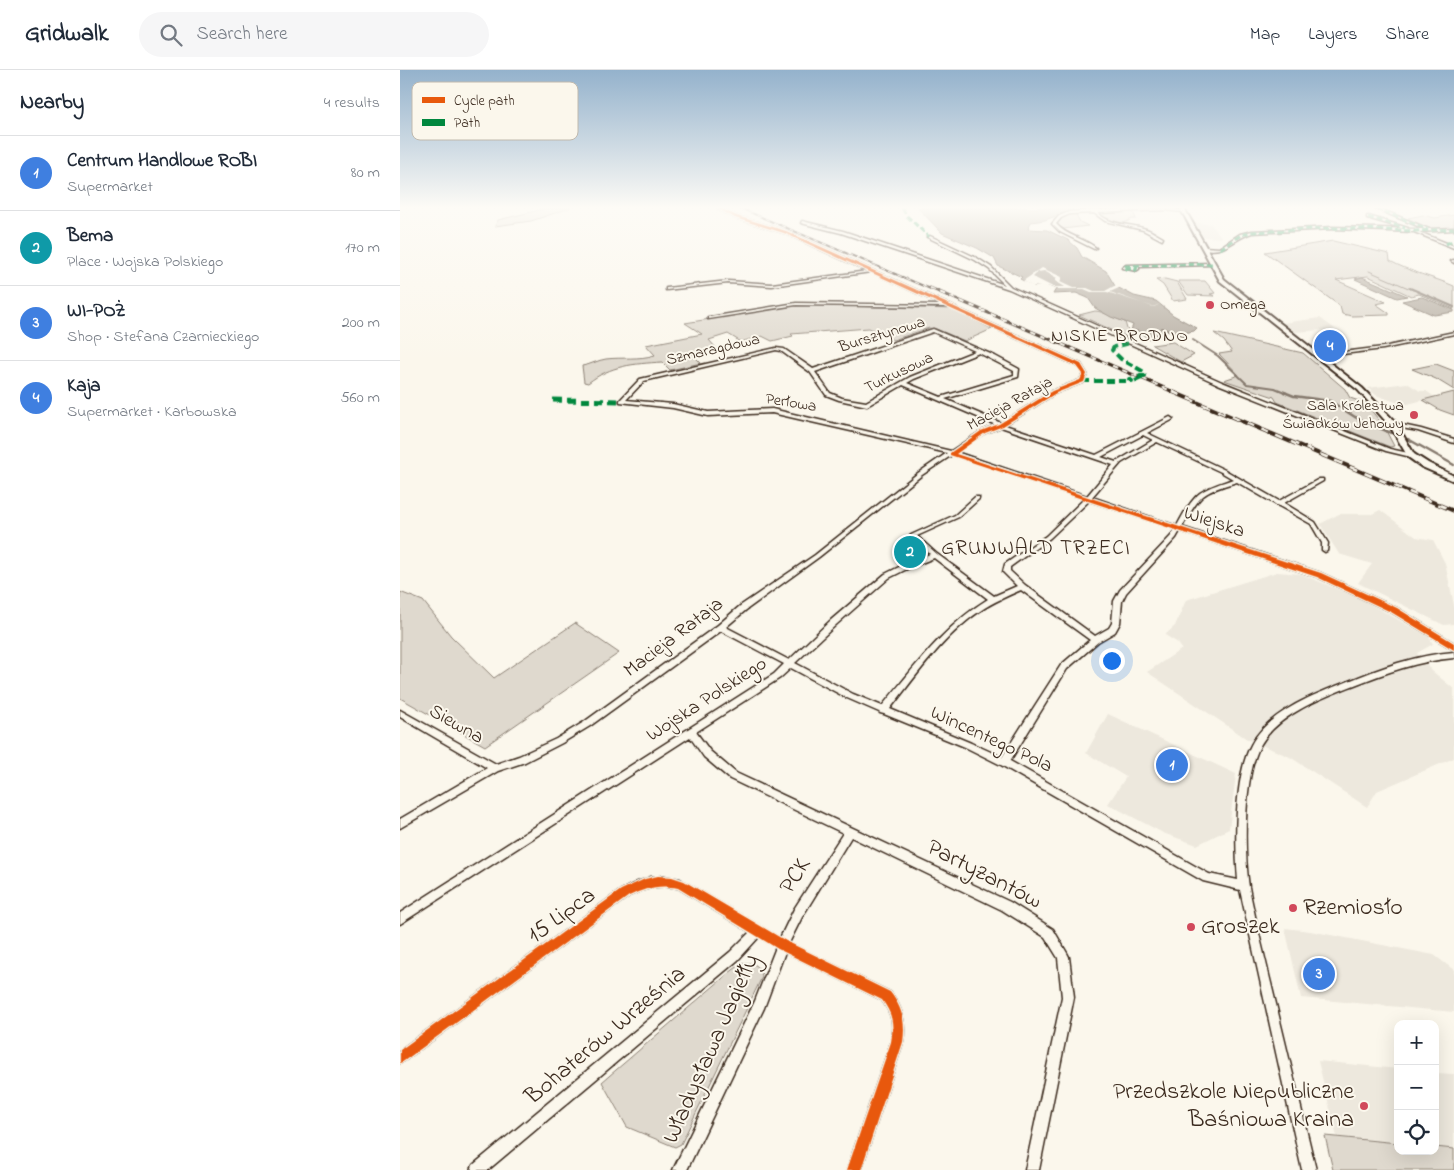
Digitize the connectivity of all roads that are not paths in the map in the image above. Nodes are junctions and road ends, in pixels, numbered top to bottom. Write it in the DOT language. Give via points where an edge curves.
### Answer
graph roads {
  1 [pos="847,259"];
  2 [pos="921,259"];
  3 [pos="977,259"];
  4 [pos="1210,259"];
  5 [pos="1212,264"];
  6 [pos="1137,266"];
  7 [pos="873,271"];
  8 [pos="1010,288"];
  9 [pos="667,289"];
  10 [pos="952,306"];
  11 [pos="710,318"];
  12 [pos="1454,334"];
  13 [pos="979,352"];
  14 [pos="1319,356"];
  15 [pos="812,371"];
  16 [pos="903,383"];
  17 [pos="941,399"];
  18 [pos="622,401"];
  19 [pos="1170,419"];
  20 [pos="1001,425"];
  21 [pos="1393,426"];
  22 [pos="1143,433"];
  23 [pos="1156,440"];
  24 [pos="1454,441"];
  25 [pos="952,454"];
  26 [pos="1411,455"];
  27 [pos="1096,457"];
  28 [pos="1117,464"];
  29 [pos="1454,479"];
  30 [pos="1236,480"];
  31 [pos="1322,480"];
  32 [pos="977,498"];
  33 [pos="1088,498"];
  34 [pos="1278,504"];
  35 [pos="1179,528"];
  36 [pos="1325,550"];
  37 [pos="935,555"];
  38 [pos="1022,587"];
  39 [pos="994,600"];
  40 [pos="721,626"];
  41 [pos="1095,640"];
  42 [pos="1454,647"];
  43 [pos="1454,655"];
  44 [pos="790,664"];
  45 [pos="883,710"];
  46 [pos="400,713"];
  47 [pos="691,732"];
  48 [pos="1004,762"];
  49 [pos="495,768"];
  50 [pos="400,824"];
  51 [pos="849,832"];
  52 [pos="1244,886"];
  53 [pos="400,918"];
  54 [pos="758,932"];
  55 [pos="782,945"];
  56 [pos="400,1057"];
  57 [pos="478,1170"];
  58 [pos="680,1170"];
  59 [pos="854,1170"];
  60 [pos="1032,1170"];
  61 [pos="1308,1170"];
  1 -- 7 [label="street"];
  2 -- 8 [label="street"];
  3 -- 8 [label="street"];
  4 -- 5 [label="street"];
  5 -- 6 [label="street"];
  5 -- 14 [label="street" via="1230,287"];
  7 -- 9 [label="street" via="772,285 728,282"];
  7 -- 10 [label="street"];
  8 -- 26 [label="street" via="1220,383 1388,450"];
  10 -- 11 [label="street" via="796,304"];
  10 -- 20 [label="street, Macieja Rataja" via="1079,365 1085,374 1082,381 1054,392"];
  12 -- 14 [label="street"];
  13 -- 15 [label="street, Bursztynowa" via="932,330"];
  13 -- 16 [label="street, Turkusowa"];
  13 -- 17 [label="street, Bursztynowa" via="1013,366 1018,373 993,385"];
  14 -- 21 [label="street" via="1367,396"];
  15 -- 16 [label="street, Turkusowa" via="828,394 862,404 872,402"];
  15 -- 18 [label="street, Szmaragdowa" via="782,350 770,350 642,380"];
  16 -- 17 [label="street"];
  17 -- 20 [label="street"];
  18 -- 25 [label="street, Perłowa" via="673,406 708,414 772,411"];
  19 -- 22 [label="street"];
  20 -- 25 [label="street, Macieja Rataja" via="982,432"];
  20 -- 27 [label="street"];
  21 -- 24 [label="street"];
  21 -- 26 [label="street"];
  22 -- 23 [label="street"];
  22 -- 27 [label="street"];
  23 -- 28 [label="street"];
  23 -- 30 [label="street"];
  25 -- 33 [label="street, Wiejska"];
  25 -- 40 [label="street, Macieja Rataja" via="920,474 817,556"];
  26 -- 29 [label="street"];
  27 -- 28 [label="street"];
  28 -- 33 [label="street"];
  30 -- 34 [label="street"];
  30 -- 35 [label="street" via="1202,495"];
  31 -- 34 [label="street"];
  32 -- 37 [label="street" via="957,516 913,536"];
  33 -- 35 [label="street, Wiejska"];
  33 -- 38 [label="street" via="1048,537 1008,566 1006,572"];
  34 -- 36 [label="street" via="1313,523 1325,543"];
  35 -- 41 [label="street" via="1120,597 1112,630"];
  35 -- 42 [label="street, Wiejska" via="1319,574 1394,610"];
  37 -- 39 [label="street"];
  37 -- 44 [label="street, Wojska Polskiego" via="887,576"];
  38 -- 39 [label="street"];
  38 -- 41 [label="street"];
  39 -- 45 [label="street" via="944,639"];
  40 -- 44 [label="street, Wincentego Pola"];
  40 -- 49 [label="street, Macieja Rataja" via="587,724 522,759"];
  41 -- 48 [label="street" via="1064,667"];
  43 -- 52 [label="street" via="1416,661 1329,692 1269,728 1248,761 1243,823"];
  44 -- 45 [label="street, Wincentego Pola"];
  44 -- 47 [label="street, Wojska Polskiego" via="777,676"];
  45 -- 48 [label="street, Wincentego Pola"];
  46 -- 49 [label="street, Siewna"];
  47 -- 51 [label="street, Partyzantów" via="707,754 733,776"];
  47 -- 53 [label="street, Wojska Polskiego"];
  48 -- 52 [label="street, Wincentego Pola" via="1206,878"];
  49 -- 50 [label="street, Macieja Rataja"];
  51 -- 55 [label="street, PCK"];
  51 -- 60 [label="street, Partyzantów" via="1006,906 1049,933 1063,956 1068,997"];
  52 -- 61 [label="street"];
  54 -- 55 [label="street, 15 Lipca"];
  54 -- 56 [label="street, 15 Lipca" via="680,884 666,880 651,881 625,894"];
  54 -- 57 [label="street, Bohaterów Września" via="727,962"];
  55 -- 58 [label="street, Władysława Jagiełły" via="760,1004"];
  55 -- 59 [label="street, 15 Lipca" via="886,996 899,1017 897,1042"];
}
